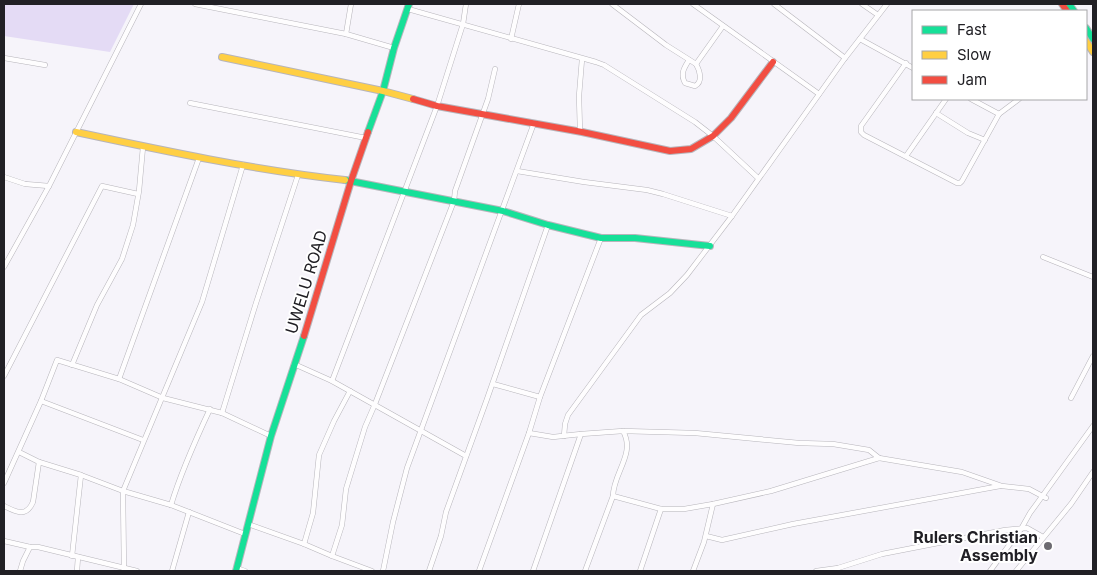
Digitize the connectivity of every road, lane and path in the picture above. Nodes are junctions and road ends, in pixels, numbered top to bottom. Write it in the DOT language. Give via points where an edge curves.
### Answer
graph roads {
  1 [pos="141,4"];
  2 [pos="196,4"];
  3 [pos="351,4"];
  4 [pos="466,4"];
  5 [pos="518,4"];
  6 [pos="612,4"];
  7 [pos="693,4"];
  8 [pos="774,4"];
  9 [pos="862,4"];
  10 [pos="887,4"];
  11 [pos="1062,4"];
  12 [pos="409,7"];
  13 [pos="1071,7"];
  14 [pos="878,15"];
  15 [pos="463,24"];
  16 [pos="723,26"];
  17 [pos="346,34"];
  18 [pos="512,39"];
  19 [pos="860,39"];
  20 [pos="394,48"];
  21 [pos="222,57"];
  22 [pos="4,58"];
  23 [pos="846,58"];
  24 [pos="582,59"];
  25 [pos="689,60"];
  26 [pos="773,62"];
  27 [pos="696,64"];
  28 [pos="906,64"];
  29 [pos="45,65"];
  30 [pos="912,67"];
  31 [pos="495,69"];
  32 [pos="383,91"];
  33 [pos="819,94"];
  34 [pos="945,100"];
  35 [pos="973,100"];
  36 [pos="1018,100"];
  37 [pos="190,103"];
  38 [pos="437,106"];
  39 [pos="936,113"];
  40 [pos="482,114"];
  41 [pos="998,114"];
  42 [pos="534,123"];
  43 [pos="580,131"];
  44 [pos="76,132"];
  45 [pos="714,136"];
  46 [pos="366,138"];
  47 [pos="985,140"];
  48 [pos="143,146"];
  49 [pos="906,156"];
  50 [pos="199,158"];
  51 [pos="243,165"];
  52 [pos="517,171"];
  53 [pos="298,175"];
  54 [pos="4,177"];
  55 [pos="758,178"];
  56 [pos="351,181"];
  57 [pos="49,186"];
  58 [pos="404,191"];
  59 [pos="138,194"];
  60 [pos="454,201"];
  61 [pos="502,211"];
  62 [pos="732,216"];
  63 [pos="548,225"];
  64 [pos="601,238"];
  65 [pos="710,246"];
  66 [pos="1043,257"];
  67 [pos="4,267"];
  68 [pos="1093,277"];
  69 [pos="1093,356"];
  70 [pos="294,364"];
  71 [pos="72,365"];
  72 [pos="4,376"];
  73 [pos="119,379"];
  74 [pos="332,381"];
  75 [pos="493,384"];
  76 [pos="350,391"];
  77 [pos="540,397"];
  78 [pos="163,398"];
  79 [pos="1071,398"];
  80 [pos="41,401"];
  81 [pos="376,404"];
  82 [pos="210,409"];
  83 [pos="222,413"];
  84 [pos="1093,426"];
  85 [pos="622,430"];
  86 [pos="421,431"];
  87 [pos="529,433"];
  88 [pos="581,434"];
  89 [pos="271,436"];
  90 [pos="564,436"];
  91 [pos="143,440"];
  92 [pos="19,452"];
  93 [pos="466,456"];
  94 [pos="878,458"];
  95 [pos="39,462"];
  96 [pos="1093,472"];
  97 [pos="80,475"];
  98 [pos="4,483"];
  99 [pos="1002,486"];
  100 [pos="123,490"];
  101 [pos="613,496"];
  102 [pos="1044,497"];
  103 [pos="713,504"];
  104 [pos="171,505"];
  105 [pos="4,506"];
  106 [pos="661,509"];
  107 [pos="189,512"];
  108 [pos="248,524"];
  109 [pos="1021,529"];
  110 [pos="245,534"];
  111 [pos="706,536"];
  112 [pos="1043,537"];
  113 [pos="4,541"];
  114 [pos="304,544"];
  115 [pos="30,547"];
  116 [pos="75,556"];
  117 [pos="332,556"];
  118 [pos="124,570"];
  119 [pos="236,570"];
  120 [pos="20,571"];
  121 [pos="78,571"];
  122 [pos="138,571"];
  123 [pos="172,571"];
  124 [pos="245,571"];
  125 [pos="372,571"];
  126 [pos="383,571"];
  127 [pos="429,571"];
  128 [pos="479,571"];
  129 [pos="533,571"];
  130 [pos="585,571"];
  131 [pos="640,571"];
  132 [pos="693,571"];
  133 [pos="816,571"];
  134 [pos="990,571"];
  135 [pos="1016,571"];
  1 -- 44 [label="street"];
  2 -- 17 [label="street"];
  3 -- 17 [label="street"];
  4 -- 15 [label="street"];
  5 -- 18 [label="street"];
  6 -- 25 [label="street"];
  7 -- 16 [label="street"];
  8 -- 23 [label="street"];
  9 -- 14 [label="street"];
  10 -- 14 [label="street"];
  11 -- 13 [label="street"];
  12 -- 15 [label="street"];
  12 -- 20 [label="street, UWELU ROAD"];
  14 -- 19 [label="street"];
  15 -- 18 [label="street"];
  15 -- 38 [label="street"];
  16 -- 26 [label="street"];
  16 -- 27 [label="street"];
  17 -- 20 [label="street"];
  18 -- 24 [label="street"];
  19 -- 23 [label="street"];
  19 -- 28 [label="street"];
  20 -- 32 [label="street, UWELU ROAD"];
  21 -- 32 [label="street"];
  22 -- 29 [label="street"];
  23 -- 33 [label="street"];
  24 -- 43 [label="street"];
  24 -- 45 [label="street" via="604,66"];
  25 -- 27 [label="street"];
  25 -- 27 [label="street" via="682,78 685,83 695,86 700,81"];
  26 -- 33 [label="street"];
  26 -- 45 [label="street"];
  28 -- 30 [label="street"];
  28 -- 49 [label="street" via="861,126 864,135"];
  31 -- 40 [label="street"];
  32 -- 38 [label="street"];
  32 -- 46 [label="street, UWELU ROAD"];
  33 -- 55 [label="street"];
  34 -- 39 [label="street"];
  35 -- 41 [label="street"];
  36 -- 41 [label="street"];
  37 -- 46 [label="street"];
  38 -- 40 [label="street"];
  38 -- 58 [label="street"];
  39 -- 47 [label="street"];
  39 -- 49 [label="street"];
  40 -- 42 [label="street"];
  40 -- 60 [label="street"];
  41 -- 47 [label="street"];
  42 -- 43 [label="street"];
  42 -- 52 [label="street"];
  43 -- 45 [label="street" via="670,151 691,148"];
  44 -- 48 [label="street"];
  44 -- 57 [label="street"];
  45 -- 55 [label="street"];
  46 -- 56 [label="street, UWELU ROAD"];
  47 -- 49 [label="street" via="960,183"];
  48 -- 50 [label="street"];
  48 -- 59 [label="street"];
  50 -- 51 [label="street"];
  50 -- 73 [label="street"];
  51 -- 53 [label="street"];
  51 -- 78 [label="street" via="202,302"];
  52 -- 61 [label="street"];
  52 -- 62 [label="street" via="647,190"];
  53 -- 56 [label="street"];
  53 -- 83 [label="street"];
  54 -- 57 [label="street" via="25,184"];
  55 -- 62 [label="street"];
  56 -- 58 [label="street"];
  56 -- 70 [label="street, UWELU ROAD"];
  57 -- 67 [label="street"];
  58 -- 60 [label="street"];
  58 -- 74 [label="street"];
  59 -- 71 [label="street" via="133,225 122,259 97,305"];
  59 -- 72 [label="street" via="102,186"];
  60 -- 61 [label="street"];
  60 -- 81 [label="street"];
  61 -- 63 [label="street"];
  61 -- 86 [label="street"];
  62 -- 65 [label="street"];
  63 -- 64 [label="street"];
  63 -- 75 [label="street"];
  64 -- 65 [label="street" via="636,238"];
  64 -- 77 [label="street"];
  65 -- 90 [label="street" via="670,293 641,315 568,415"];
  66 -- 68 [label="street"];
  69 -- 79 [label="street"];
  70 -- 74 [label="street"];
  70 -- 89 [label="street, UWELU ROAD"];
  71 -- 73 [label="street"];
  71 -- 80 [label="street" via="57,360"];
  73 -- 78 [label="street"];
  74 -- 76 [label="street"];
  75 -- 77 [label="street"];
  75 -- 93 [label="street"];
  76 -- 81 [label="street"];
  76 -- 114 [label="street" via="319,455 313,513"];
  77 -- 87 [label="street"];
  78 -- 82 [label="street"];
  78 -- 91 [label="street"];
  80 -- 91 [label="street"];
  80 -- 92 [label="street"];
  81 -- 86 [label="street"];
  81 -- 117 [label="street" via="348,481 342,525"];
  82 -- 83 [label="street"];
  82 -- 104 [label="street" via="179,478"];
  83 -- 89 [label="street"];
  84 -- 102 [label="street"];
  85 -- 88 [label="street"];
  85 -- 94 [label="street" via="834,444 870,450"];
  85 -- 101 [label="street" via="627,449"];
  86 -- 93 [label="street"];
  86 -- 126 [label="street" via="407,468"];
  87 -- 90 [label="street"];
  87 -- 128 [label="street"];
  88 -- 90 [label="street"];
  88 -- 129 [label="street"];
  89 -- 108 [label="street, UWELU ROAD"];
  91 -- 100 [label="street"];
  92 -- 95 [label="street"];
  92 -- 98 [label="street"];
  93 -- 127 [label="street"];
  94 -- 99 [label="street" via="962,472"];
  94 -- 103 [label="street" via="770,491"];
  95 -- 97 [label="street"];
  95 -- 105 [label="street" via="30,508 18,513"];
  96 -- 112 [label="street"];
  97 -- 100 [label="street"];
  97 -- 116 [label="street"];
  99 -- 102 [label="street" via="1029,489"];
  99 -- 111 [label="street" via="722,540"];
  100 -- 104 [label="street"];
  100 -- 118 [label="street"];
  101 -- 106 [label="street"];
  101 -- 130 [label="street"];
  102 -- 109 [label="street"];
  103 -- 106 [label="street"];
  103 -- 111 [label="street"];
  104 -- 107 [label="street"];
  106 -- 131 [label="street"];
  107 -- 110 [label="street"];
  107 -- 123 [label="street"];
  108 -- 110 [label="street, UWELU ROAD"];
  108 -- 114 [label="street"];
  109 -- 112 [label="street" via="1027,528"];
  109 -- 133 [label="street" via="882,554 838,568"];
  109 -- 134 [label="street"];
  110 -- 119 [label="street, UWELU ROAD"];
  111 -- 132 [label="street"];
  112 -- 135 [label="street"];
  113 -- 115 [label="street"];
  114 -- 117 [label="street"];
  115 -- 116 [label="street"];
  115 -- 120 [label="street"];
  116 -- 118 [label="street"];
  116 -- 121 [label="street"];
  117 -- 125 [label="street"];
  118 -- 122 [label="street"];
  119 -- 124 [label="street"];
}
